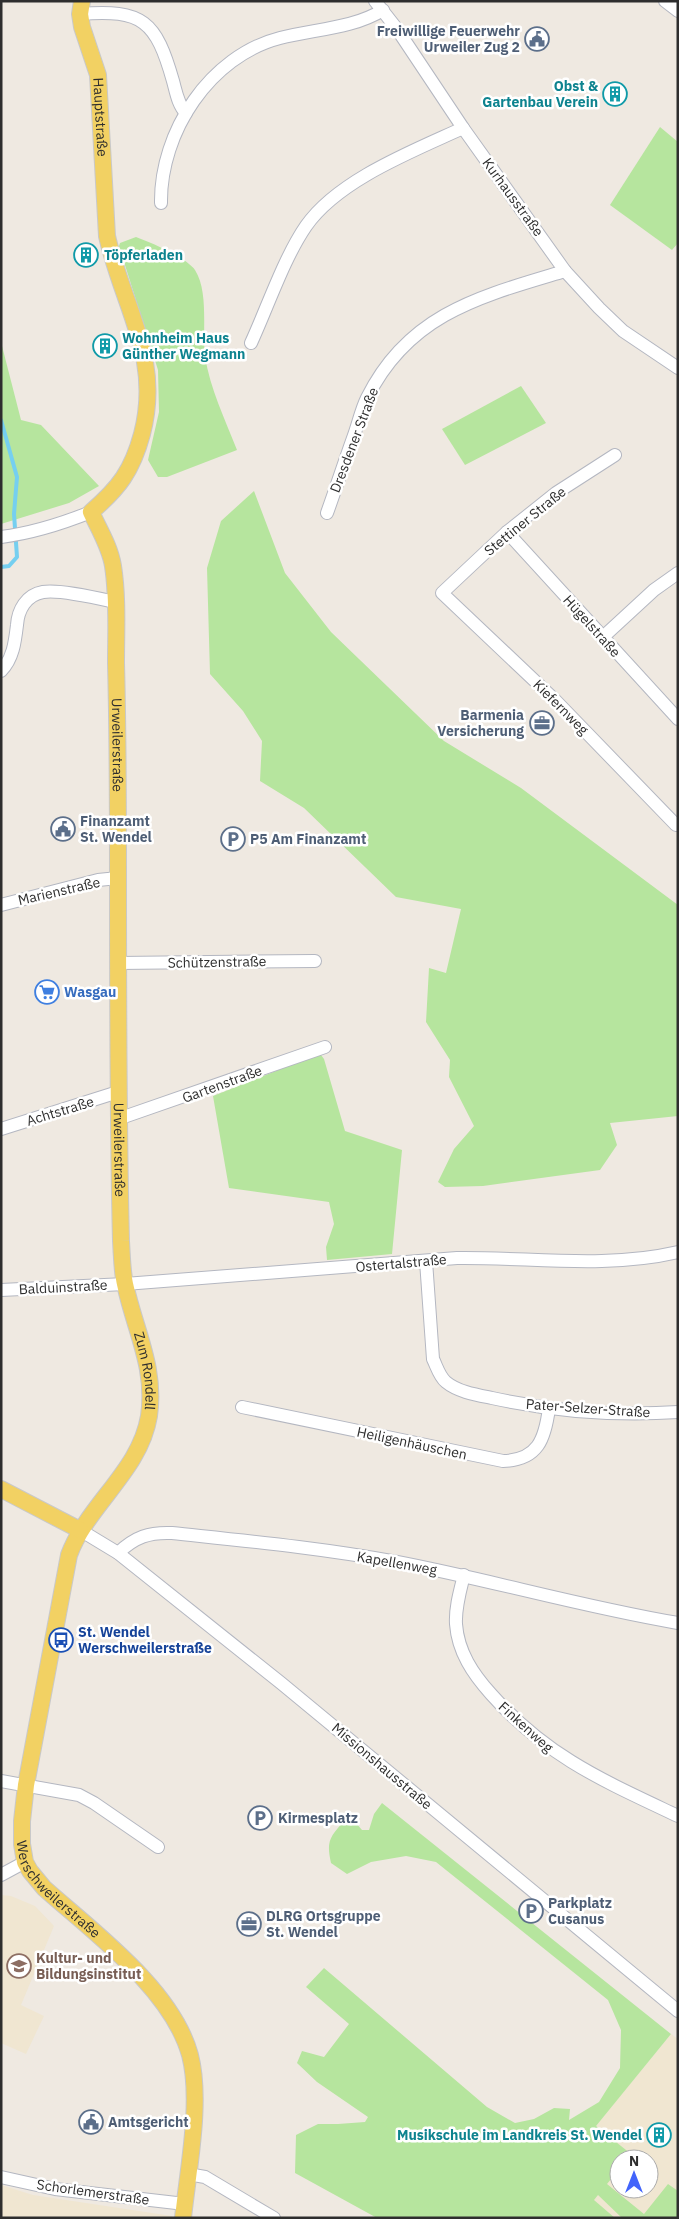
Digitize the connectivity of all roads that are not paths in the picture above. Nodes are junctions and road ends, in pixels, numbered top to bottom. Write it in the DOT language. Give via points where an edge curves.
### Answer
graph roads {
  1 [pos="665,1"];
  2 [pos="379,6"];
  3 [pos="81,7"];
  4 [pos="678,11"];
  5 [pos="186,113"];
  6 [pos="463,128"];
  7 [pos="161,203"];
  8 [pos="565,270"];
  9 [pos="252,343"];
  10 [pos="678,368"];
  11 [pos="615,455"];
  12 [pos="91,512"];
  13 [pos="327,513"];
  14 [pos="507,532"];
  15 [pos="1,537"];
  16 [pos="678,573"];
  17 [pos="442,594"];
  18 [pos="115,602"];
  19 [pos="603,637"];
  20 [pos="1,672"];
  21 [pos="678,719"];
  22 [pos="676,825"];
  23 [pos="118,878"];
  24 [pos="1,905"];
  25 [pos="315,961"];
  26 [pos="118,963"];
  27 [pos="325,1047"];
  28 [pos="118,1092"];
  29 [pos="118,1119"];
  30 [pos="1,1129"];
  31 [pos="678,1252"];
  32 [pos="426,1261"];
  33 [pos="125,1284"];
  34 [pos="1,1290"];
  35 [pos="242,1407"];
  36 [pos="549,1408"];
  37 [pos="678,1412"];
  38 [pos="1,1489"];
  39 [pos="80,1530"];
  40 [pos="118,1553"];
  41 [pos="464,1575"];
  42 [pos="678,1623"];
  43 [pos="1,1781"];
  44 [pos="26,1785"];
  45 [pos="678,1816"];
  46 [pos="158,1847"];
  47 [pos="25,1862"];
  48 [pos="1,1875"];
  49 [pos="678,2011"];
  50 [pos="188,2174"];
  51 [pos="1,2176"];
  52 [pos="184,2211"];
  53 [pos="274,2218"];
  1 -- 4 [label="street"];
  2 -- 5 [label="street" via="364,20 278,38 251,49 227,64"];
  2 -- 6 [label="street, Kurhausstraße"];
  3 -- 5 [label="street" via="138,18 152,29 162,45 180,104"];
  3 -- 12 [label="main road, Hauptstraße" via="82,27 98,74 107,236 142,344 148,375 148,411 128,473"];
  5 -- 7 [label="street" via="163,168"];
  6 -- 8 [label="street, Kurhausstraße"];
  6 -- 9 [label="street" via="376,169 352,184 307,224"];
  8 -- 10 [label="street, Kurhausstraße" via="623,331"];
  8 -- 13 [label="street, Dresdener Straße" via="482,296 446,314 412,337 391,360 366,400"];
  11 -- 14 [label="street, Stettiner Straße" via="556,493"];
  12 -- 15 [label="street" via="54,527"];
  12 -- 18 [label="main road, Urweilerstraße" via="110,551"];
  14 -- 17 [label="street, Stettiner Straße"];
  14 -- 19 [label="street, Hügelstraße"];
  16 -- 19 [label="street" via="654,590"];
  17 -- 22 [label="street, Kiefernweg" via="555,700"];
  18 -- 20 [label="street" via="42,592 27,600 19,614 15,645"];
  18 -- 23 [label="main road, Urweilerstraße"];
  19 -- 21 [label="street, Hügelstraße"];
  23 -- 24 [label="street, Marienstraße" via="98,880"];
  23 -- 26 [label="main road, Urweilerstraße"];
  25 -- 26 [label="street, Schützenstraße"];
  26 -- 28 [label="main road, Urweilerstraße"];
  27 -- 29 [label="street, Gartenstraße"];
  28 -- 29 [label="main road, Urweilerstraße"];
  28 -- 30 [label="street, Achtstraße"];
  29 -- 33 [label="main road, Urweilerstraße"];
  31 -- 32 [label="street, Ostertalstraße" via="602,1262 494,1258"];
  32 -- 33 [label="street, Ostertalstraße"];
  32 -- 36 [label="street, Pater-Selzer-Straße" via="434,1359 446,1382 459,1390"];
  33 -- 34 [label="street, Balduinstraße"];
  33 -- 39 [label="main road, Zum Rondell" via="151,1382 148,1419 142,1442 126,1469"];
  35 -- 36 [label="street, Heiligenhäuschen" via="503,1461 523,1458 542,1442"];
  36 -- 37 [label="street, Pater-Selzer-Straße"];
  38 -- 39 [label="main road"];
  39 -- 40 [label="street, Missionshausstraße"];
  39 -- 44 [label="main road, Werschweilerstraße" via="69,1555 63,1583"];
  40 -- 41 [label="street, Kapellenweg" via="140,1536 155,1532 172,1533 326,1550"];
  40 -- 49 [label="street, Missionshausstraße" via="281,1683"];
  41 -- 42 [label="street, Kapellenweg"];
  41 -- 45 [label="street, Finkenweg" via="456,1625 461,1647 467,1663 501,1706 531,1734 574,1765"];
  43 -- 44 [label="street"];
  44 -- 46 [label="street" via="79,1795"];
  44 -- 47 [label="main road, Werschweilerstraße" via="22,1821"];
  47 -- 48 [label="street"];
  47 -- 50 [label="main road, Werschweilerstraße" via="44,1888 143,1978 168,2008 179,2028 190,2056 194,2088"];
  50 -- 52 [label="main road, Werschweilerstraße"];
  50 -- 53 [label="street" via="205,2177"];
  51 -- 52 [label="street, Schorlemerstraße" via="54,2189"];
}
